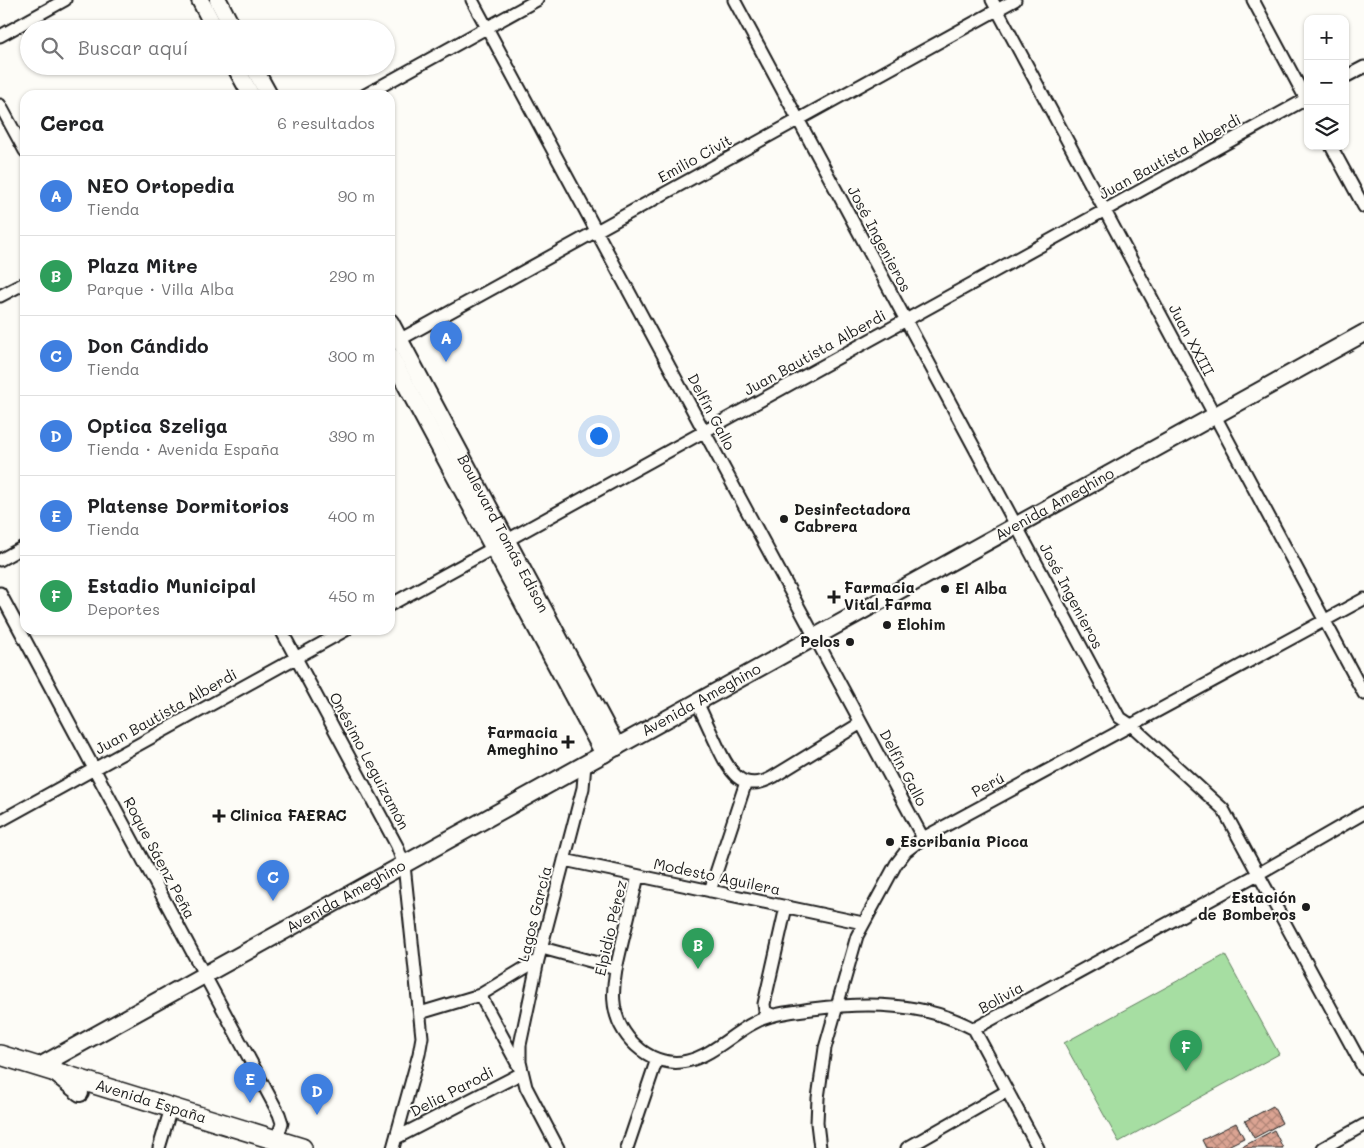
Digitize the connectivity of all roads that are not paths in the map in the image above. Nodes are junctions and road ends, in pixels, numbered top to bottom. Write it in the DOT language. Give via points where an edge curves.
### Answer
graph roads {
  1 [pos="65,0"];
  2 [pos="200,0"];
  3 [pos="218,0"];
  4 [pos="472,0"];
  5 [pos="537,0"];
  6 [pos="734,0"];
  7 [pos="1015,0"];
  8 [pos="1252,0"];
  9 [pos="995,5"];
  10 [pos="29,20"];
  11 [pos="210,20"];
  12 [pos="228,20"];
  13 [pos="20,25"];
  14 [pos="487,28"];
  15 [pos="0,36"];
  16 [pos="1364,67"];
  17 [pos="240,75"];
  18 [pos="258,75"];
  19 [pos="1349,76"];
  20 [pos="248,90"];
  21 [pos="266,90"];
  22 [pos="374,90"];
  23 [pos="1304,95"];
  24 [pos="1304,102"];
  25 [pos="0,105"];
  26 [pos="798,120"];
  27 [pos="20,142"];
  28 [pos="1333,150"];
  29 [pos="1364,207"];
  30 [pos="1105,210"];
  31 [pos="596,231"];
  32 [pos="20,286"];
  33 [pos="0,296"];
  34 [pos="906,320"];
  35 [pos="1364,333"];
  36 [pos="395,342"];
  37 [pos="395,364"];
  38 [pos="1215,416"];
  39 [pos="704,432"];
  40 [pos="1016,526"];
  41 [pos="500,544"];
  42 [pos="20,549"];
  43 [pos="0,560"];
  44 [pos="0,593"];
  45 [pos="1364,599"];
  46 [pos="395,602"];
  47 [pos="1325,620"];
  48 [pos="20,630"];
  49 [pos="22,635"];
  50 [pos="284,635"];
  51 [pos="337,635"];
  52 [pos="815,637"];
  53 [pos="296,657"];
  54 [pos="1364,694"];
  55 [pos="697,702"];
  56 [pos="861,722"];
  57 [pos="1132,725"];
  58 [pos="610,750"];
  59 [pos="585,764"];
  60 [pos="94,769"];
  61 [pos="746,782"];
  62 [pos="1364,813"];
  63 [pos="0,821"];
  64 [pos="923,838"];
  65 [pos="564,860"];
  66 [pos="404,864"];
  67 [pos="1258,874"];
  68 [pos="638,876"];
  69 [pos="710,891"];
  70 [pos="786,907"];
  71 [pos="863,923"];
  72 [pos="542,948"];
  73 [pos="538,960"];
  74 [pos="616,968"];
  75 [pos="205,974"];
  76 [pos="480,995"];
  77 [pos="836,1006"];
  78 [pos="420,1013"];
  79 [pos="772,1015"];
  80 [pos="974,1029"];
  81 [pos="0,1055"];
  82 [pos="657,1059"];
  83 [pos="48,1065"];
  84 [pos="0,1068"];
  85 [pos="1364,1069"];
  86 [pos="522,1073"];
  87 [pos="1007,1091"];
  88 [pos="80,1093"];
  89 [pos="169,1114"];
  90 [pos="1364,1125"];
  91 [pos="277,1140"];
  92 [pos="395,1143"];
  93 [pos="1343,1143"];
  94 [pos="253,1146"];
  95 [pos="159,1148"];
  96 [pos="302,1148"];
  97 [pos="558,1148"];
  98 [pos="627,1148"];
  99 [pos="820,1148"];
  100 [pos="907,1148"];
  101 [pos="1038,1148"];
  102 [pos="1323,1148"];
  1 -- 10 [label="street"];
  2 -- 11 [label="main road"];
  3 -- 12 [label="main road"];
  4 -- 14 [label="street, Delfín Gallo"];
  5 -- 14 [label="street"];
  6 -- 26 [label="street, José Ingenieros"];
  7 -- 9 [label="street, Emilio Civit"];
  8 -- 23 [label="street"];
  9 -- 26 [label="street, Emilio Civit"];
  9 -- 30 [label="street, Juan XXIII"];
  13 -- 15 [label="street"];
  14 -- 22 [label="street"];
  14 -- 31 [label="street, Delfín Gallo"];
  16 -- 19 [label="street"];
  17 -- 20 [label="main road"];
  18 -- 21 [label="main road"];
  24 -- 30 [label="street, Juan Bautista Alberdi"];
  25 -- 27 [label="street"];
  26 -- 31 [label="street, Emilio Civit"];
  26 -- 34 [label="street, José Ingenieros"];
  28 -- 29 [label="street"];
  30 -- 34 [label="street, Juan Bautista Alberdi"];
  30 -- 38 [label="street, Juan XXIII"];
  31 -- 36 [label="street, Emilio Civit"];
  31 -- 39 [label="street, Delfín Gallo"];
  32 -- 33 [label="street"];
  34 -- 39 [label="street, Juan Bautista Alberdi"];
  34 -- 40 [label="street, José Ingenieros"];
  35 -- 38 [label="main road, Avenida Ameghino"];
  36 -- 41 [label="main road, Boulevard Tomás Edison"];
  37 -- 41 [label="main road, Boulevard Tomás Edison"];
  38 -- 40 [label="main road, Avenida Ameghino"];
  38 -- 47 [label="street, Juan XXIII"];
  39 -- 41 [label="street, Juan Bautista Alberdi"];
  39 -- 52 [label="street, Delfín Gallo"];
  40 -- 52 [label="main road, Avenida Ameghino"];
  40 -- 57 [label="street, José Ingenieros" via="1119,717"];
  41 -- 46 [label="street, Juan Bautista Alberdi"];
  41 -- 58 [label="main road, Boulevard Tomás Edison"];
  42 -- 43 [label="street"];
  44 -- 48 [label="street, Roque Sáenz Peña"];
  45 -- 47 [label="street, Perú"];
  47 -- 54 [label="street, Juan XXIII"];
  47 -- 57 [label="street, Perú"];
  49 -- 60 [label="street, Roque Sáenz Peña"];
  50 -- 53 [label="street, Onésimo Leguizamón"];
  51 -- 53 [label="street, Juan Bautista Alberdi"];
  52 -- 55 [label="main road, Avenida Ameghino"];
  52 -- 56 [label="street, Delfín Gallo"];
  53 -- 60 [label="street, Juan Bautista Alberdi"];
  53 -- 66 [label="street, Onésimo Leguizamón"];
  55 -- 58 [label="main road, Avenida Ameghino"];
  55 -- 61 [label="street" via="728,767 737,778"];
  56 -- 61 [label="street" via="769,780"];
  56 -- 64 [label="street, Delfín Gallo"];
  57 -- 64 [label="street, Perú"];
  57 -- 67 [label="street, José Ingenieros" via="1223,809"];
  58 -- 59 [label="main road, Avenida Ameghino"];
  59 -- 65 [label="street, Lagos García" via="584,785"];
  59 -- 66 [label="main road, Avenida Ameghino"];
  60 -- 63 [label="street, Juan Bautista Alberdi"];
  60 -- 75 [label="street, Roque Sáenz Peña"];
  61 -- 69 [label="street"];
  62 -- 67 [label="street, Bolivia"];
  64 -- 71 [label="street, Perú" via="896,864"];
  65 -- 68 [label="street, Modesto Aguilera"];
  65 -- 72 [label="street, Lagos García"];
  66 -- 75 [label="main road, Avenida Ameghino"];
  66 -- 78 [label="street, Onésimo Leguizamón"];
  67 -- 80 [label="street, Bolivia"];
  67 -- 85 [label="street, José Ingenieros"];
  68 -- 69 [label="street, Modesto Aguilera"];
  68 -- 74 [label="street, Elpidio Pérez"];
  69 -- 70 [label="street, Modesto Aguilera"];
  70 -- 71 [label="street, Modesto Aguilera"];
  70 -- 79 [label="street" via="764,1004 765,1012"];
  71 -- 77 [label="street, Perú"];
  72 -- 73 [label="street, Lagos García"];
  72 -- 74 [label="street"];
  73 -- 76 [label="street"];
  73 -- 86 [label="street, Lagos García" via="521,1040"];
  74 -- 82 [label="street, Elpidio Pérez" via="613,994 618,1020 634,1044"];
  75 -- 83 [label="main road, Avenida Ameghino"];
  75 -- 91 [label="street, Roque Sáenz Peña" via="280,1116"];
  76 -- 78 [label="street"];
  76 -- 86 [label="street, Lagos García"];
  77 -- 79 [label="street, Bolivia"];
  77 -- 80 [label="street, Bolivia" via="871,1004 913,1008"];
  77 -- 99 [label="street, Perú" via="820,1080 817,1123"];
  78 -- 92 [label="street, Onésimo Leguizamón" via="420,1049"];
  79 -- 82 [label="street, Bolivia" via="693,1060"];
  80 -- 87 [label="street"];
  81 -- 83 [label="main road, Avenida España"];
  82 -- 98 [label="street"];
  83 -- 88 [label="main road"];
  83 -- 89 [label="main road, Avenida España"];
  84 -- 88 [label="main road, Avenida España"];
  86 -- 92 [label="street, Delia Parodi"];
  86 -- 97 [label="street, Lagos García" via="530,1097"];
  87 -- 100 [label="street"];
  87 -- 101 [label="street"];
  88 -- 89 [label="main road, Avenida España"];
  89 -- 91 [label="main road, Avenida España"];
  89 -- 94 [label="main road, Avenida España"];
  89 -- 95 [label="street"];
  90 -- 93 [label="street"];
  91 -- 94 [label="main road, Avenida España" via="272,1146"];
  91 -- 96 [label="main road, Avenida España"];
  93 -- 102 [label="street"];
}
